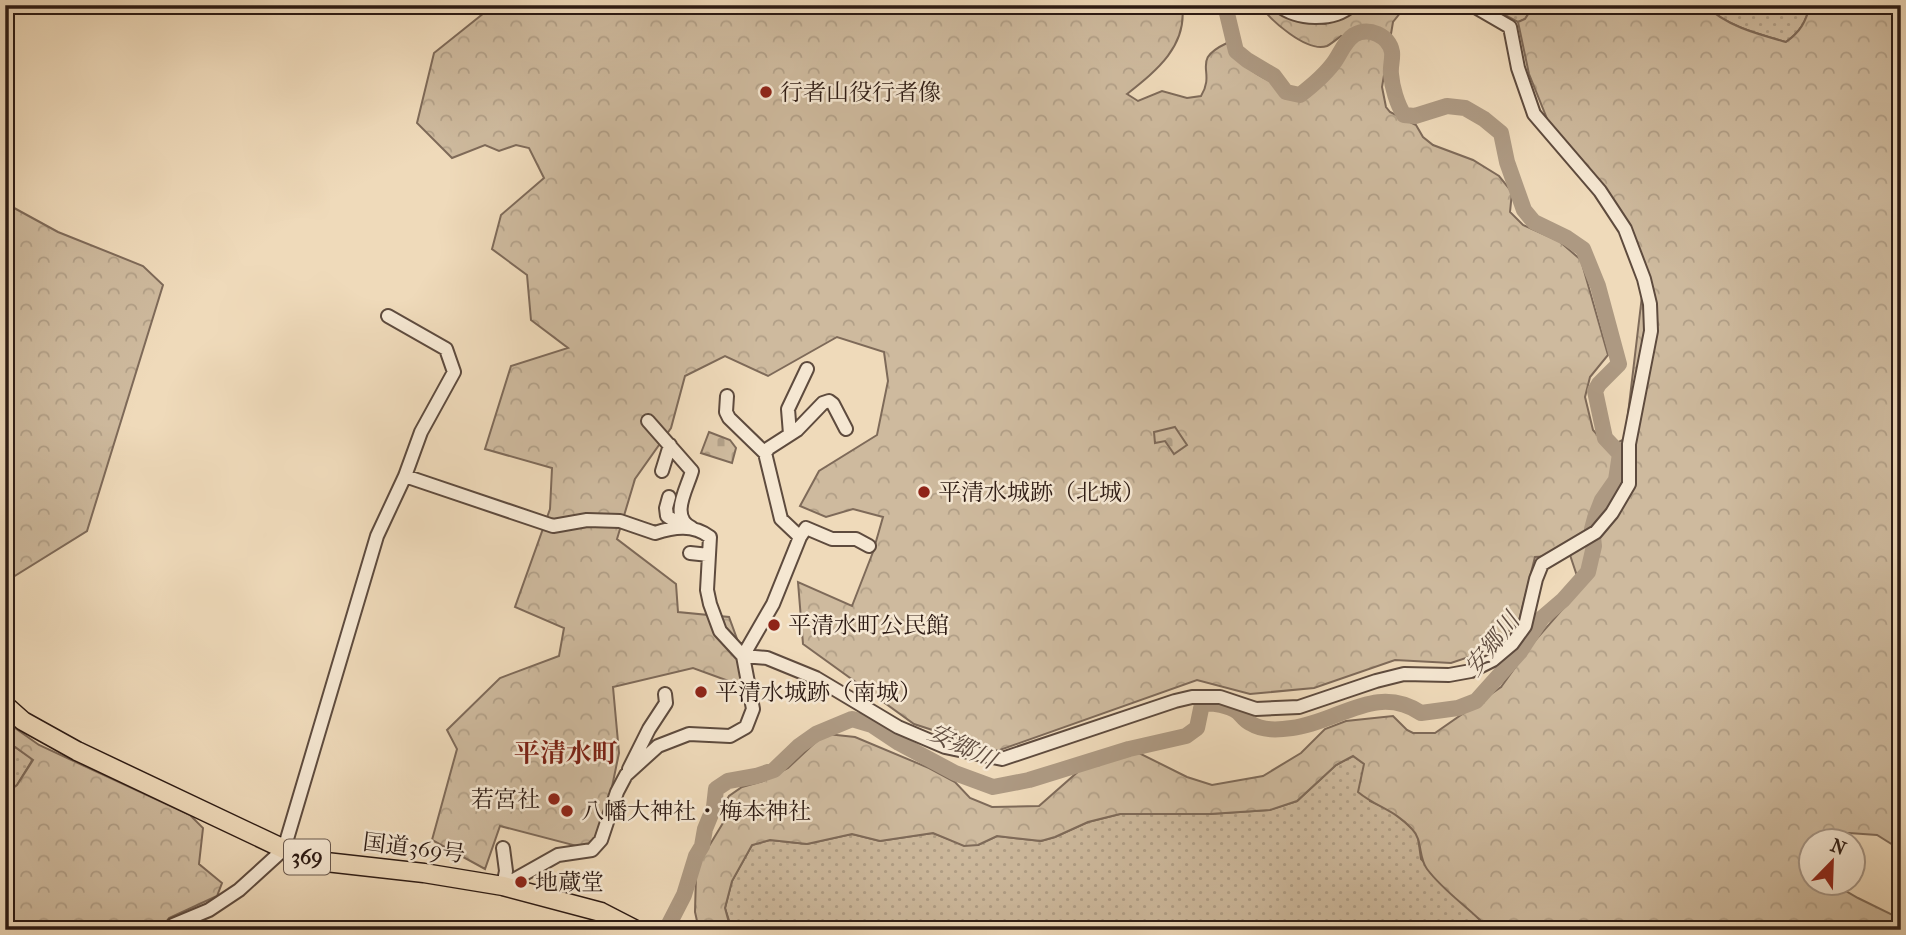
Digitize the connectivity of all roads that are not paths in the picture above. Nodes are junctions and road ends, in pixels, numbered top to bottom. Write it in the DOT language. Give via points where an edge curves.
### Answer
graph roads {
  1 [pos="1278,5"];
  2 [pos="1352,5"];
  3 [pos="1472,5"];
  4 [pos="388,316"];
  5 [pos="807,369"];
  6 [pos="727,396"];
  7 [pos="648,421"];
  8 [pos="846,429"];
  9 [pos="790,434"];
  10 [pos="670,445"];
  11 [pos="765,453"];
  12 [pos="662,471"];
  13 [pos="405,476"];
  14 [pos="669,497"];
  15 [pos="687,525"];
  16 [pos="800,537"];
  17 [pos="869,545"];
  18 [pos="690,553"];
  19 [pos="709,555"];
  20 [pos="743,656"];
  21 [pos="665,694"];
  22 [pos="5,705"];
  23 [pos="625,775"];
  24 [pos="503,848"];
  25 [pos="284,849"];
  26 [pos="503,886"];
  27 [pos="169,930"];
  28 [pos="636,930"];
  1 -- 2 [label="street" via="1319,17 1342,13"];
  3 -- 20 [label="street" via="1510,27 1534,114 1625,229 1650,304 1651,331 1629,444 1629,484 1592,535 1542,565 1525,626 1512,644 1471,671 1404,674 1299,707 1256,709 1220,697 1192,697 1002,760 946,747 898,727 816,678 767,658"];
  4 -- 13 [label="street" via="446,349 454,372 421,432"];
  5 -- 9 [label="street" via="788,409"];
  6 -- 11 [label="street" via="729,418"];
  7 -- 10 [label="street"];
  8 -- 9 [label="street" via="829,401"];
  9 -- 11 [label="street"];
  10 -- 12 [label="street"];
  10 -- 15 [label="street" via="692,471 681,506"];
  11 -- 16 [label="street" via="781,519"];
  13 -- 15 [label="street" via="553,526 598,520 629,523 655,533"];
  13 -- 25 [label="street" via="377,536"];
  14 -- 15 [label="street" via="667,516"];
  15 -- 19 [label="street" via="710,537"];
  16 -- 17 [label="street" via="807,528 832,539 856,539"];
  16 -- 20 [label="street" via="773,604"];
  18 -- 19 [label="street"];
  19 -- 20 [label="street" via="710,604 720,631"];
  20 -- 23 [label="street" via="753,709 746,727 730,736 690,734 658,746"];
  21 -- 23 [label="street" via="666,703"];
  22 -- 25 [label="highway, 国道369号 / 369" via="23,721 77,751"];
  23 -- 26 [label="street" via="593,850 558,855"];
  24 -- 26 [label="street"];
  25 -- 26 [label="highway, 国道369号 / 369" via="317,861"];
  25 -- 27 [label="street" via="239,890"];
  26 -- 28 [label="highway, 国道369号 / 369" via="601,912"];
}
